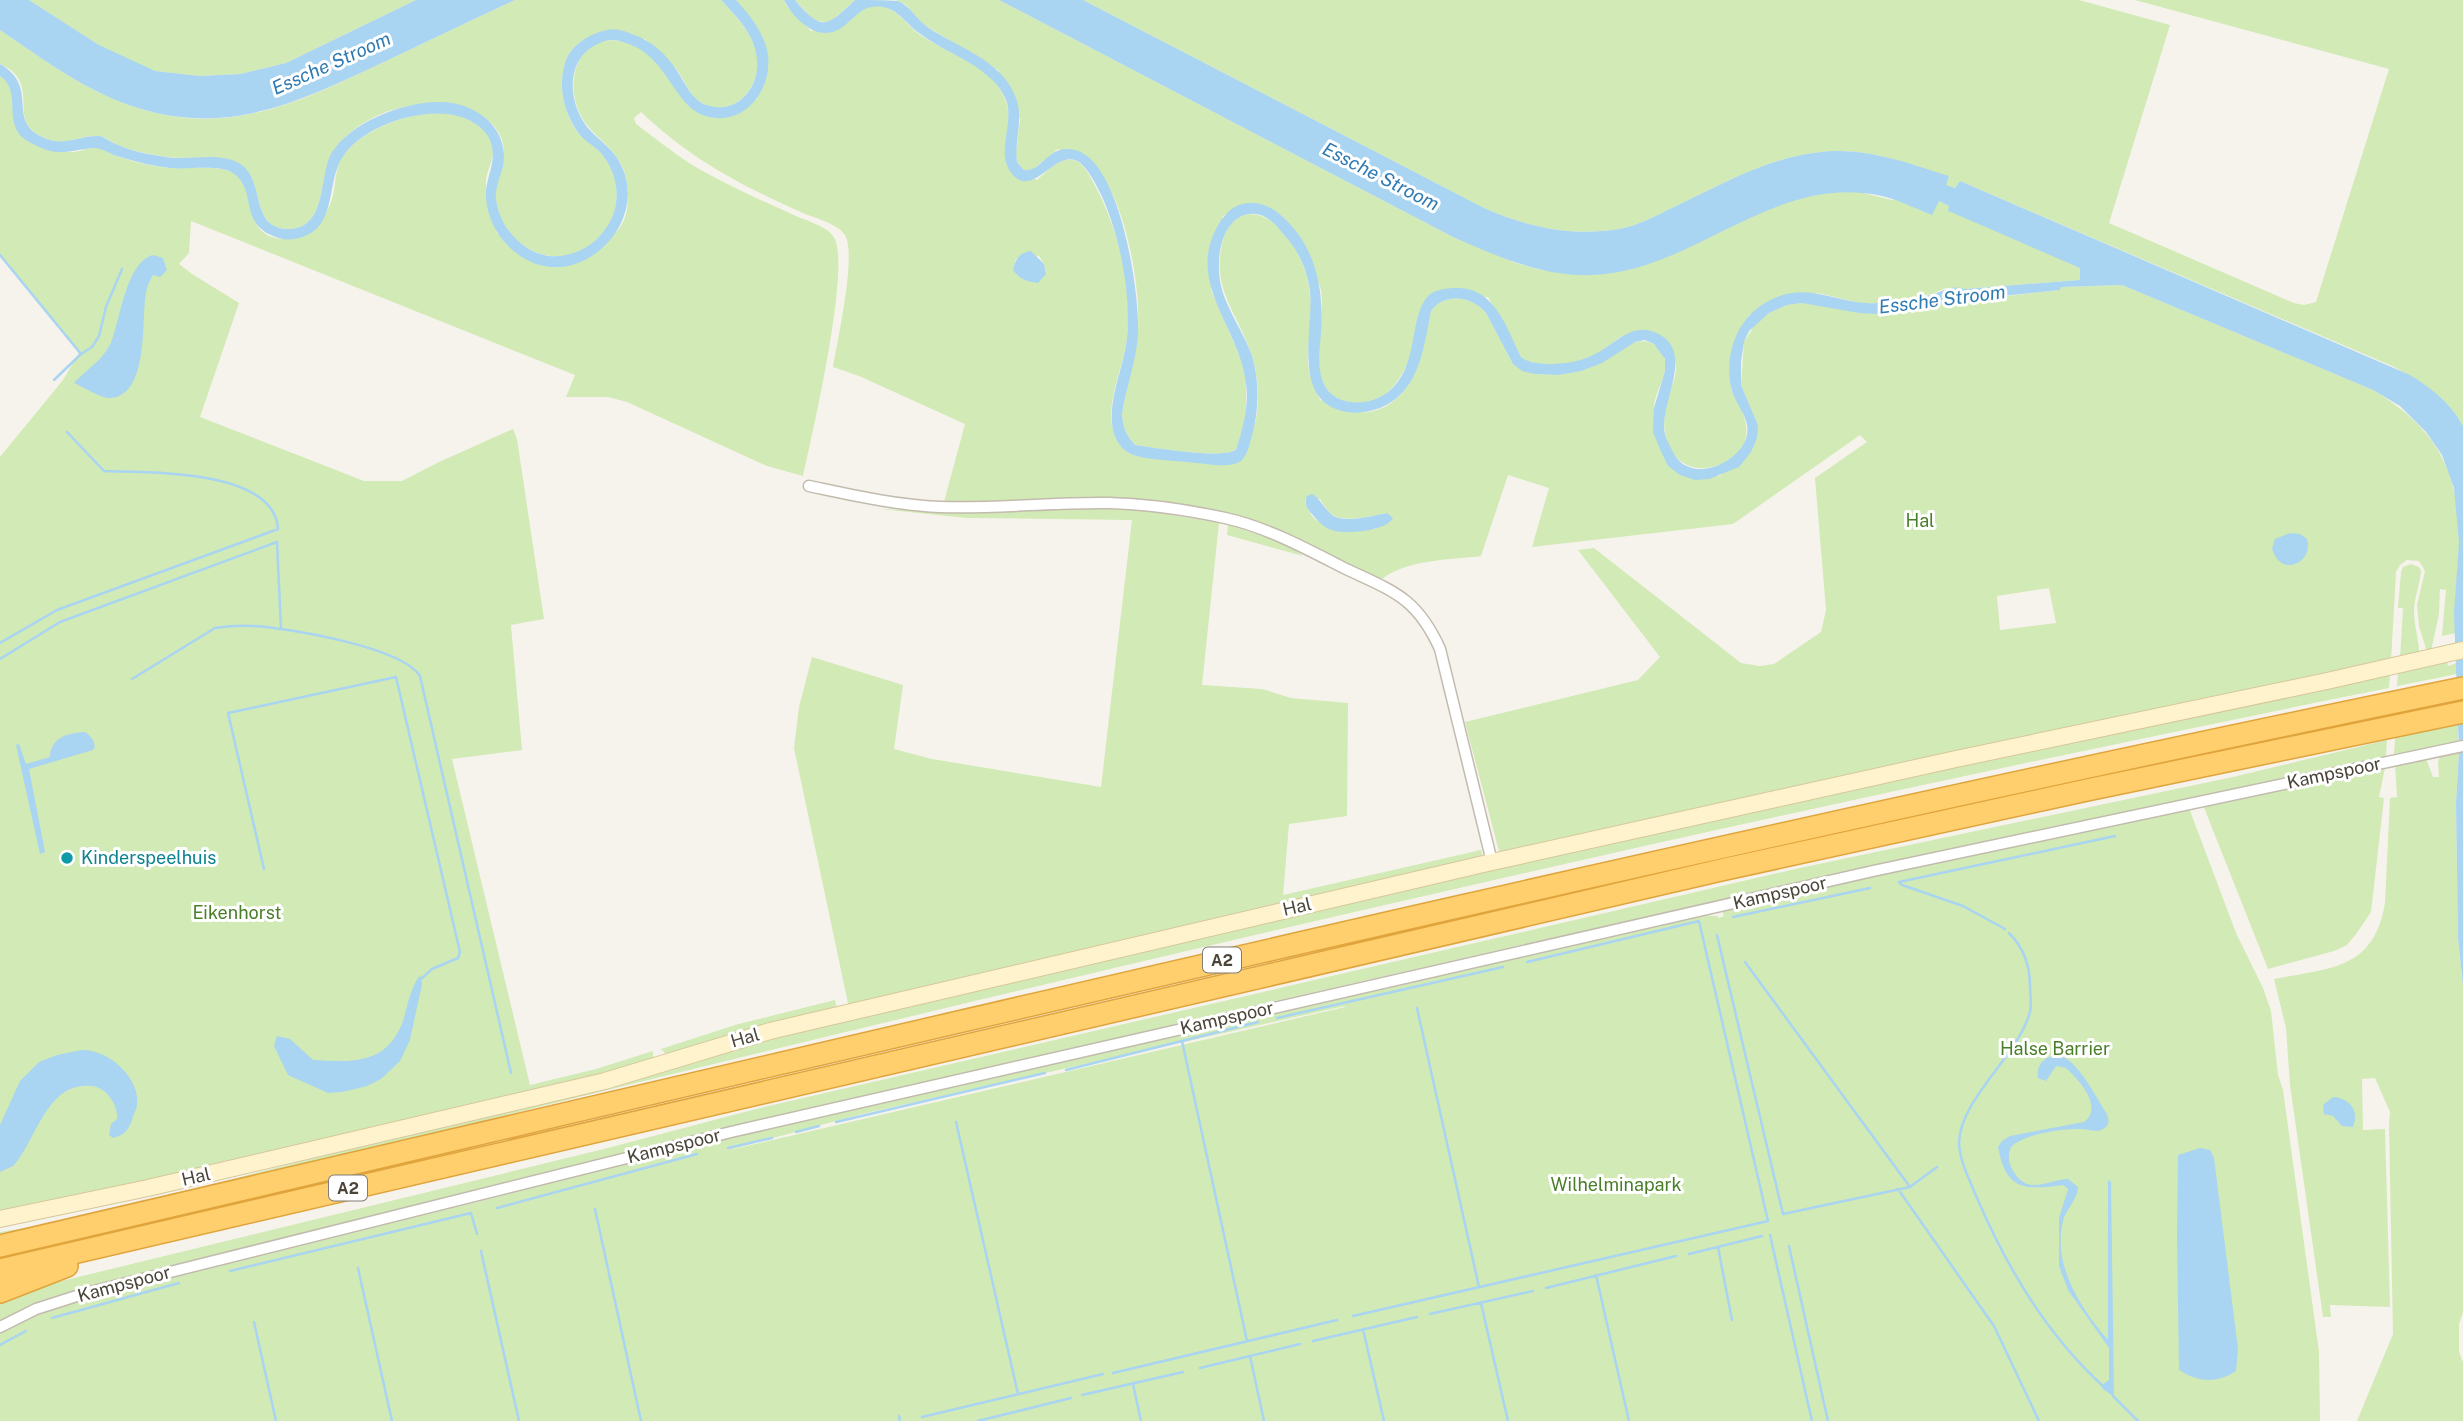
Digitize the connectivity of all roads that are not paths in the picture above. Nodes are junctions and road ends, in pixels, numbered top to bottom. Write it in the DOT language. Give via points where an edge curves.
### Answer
graph roads {
  1 [pos="809,486"];
  2 [pos="2455,652"];
  3 [pos="2455,690"];
  4 [pos="2455,713"];
  5 [pos="2459,747"];
  6 [pos="1492,862"];
  7 [pos="0,1219"];
  8 [pos="162,1232"];
  9 [pos="0,1246"];
  10 [pos="0,1270"];
  11 [pos="0,1292"];
  12 [pos="0,1327"];
  1 -- 6 [label="street" via="924,506 1111,503 1226,518 1283,538 1384,586 1413,605 1440,649"];
  2 -- 6 [label="street, Hal"];
  3 -- 9 [label="highway, A2" via="1420,914"];
  4 -- 8 [label="highway, A2" via="1694,876"];
  5 -- 12 [label="street, Kampspoor" via="1873,871 730,1132 86,1293 36,1309"];
  6 -- 7 [label="street, Hal" via="782,1028 604,1082"];
  8 -- 10 [label="highway, A2"];
  8 -- 11 [label="highway, A2"];
}
